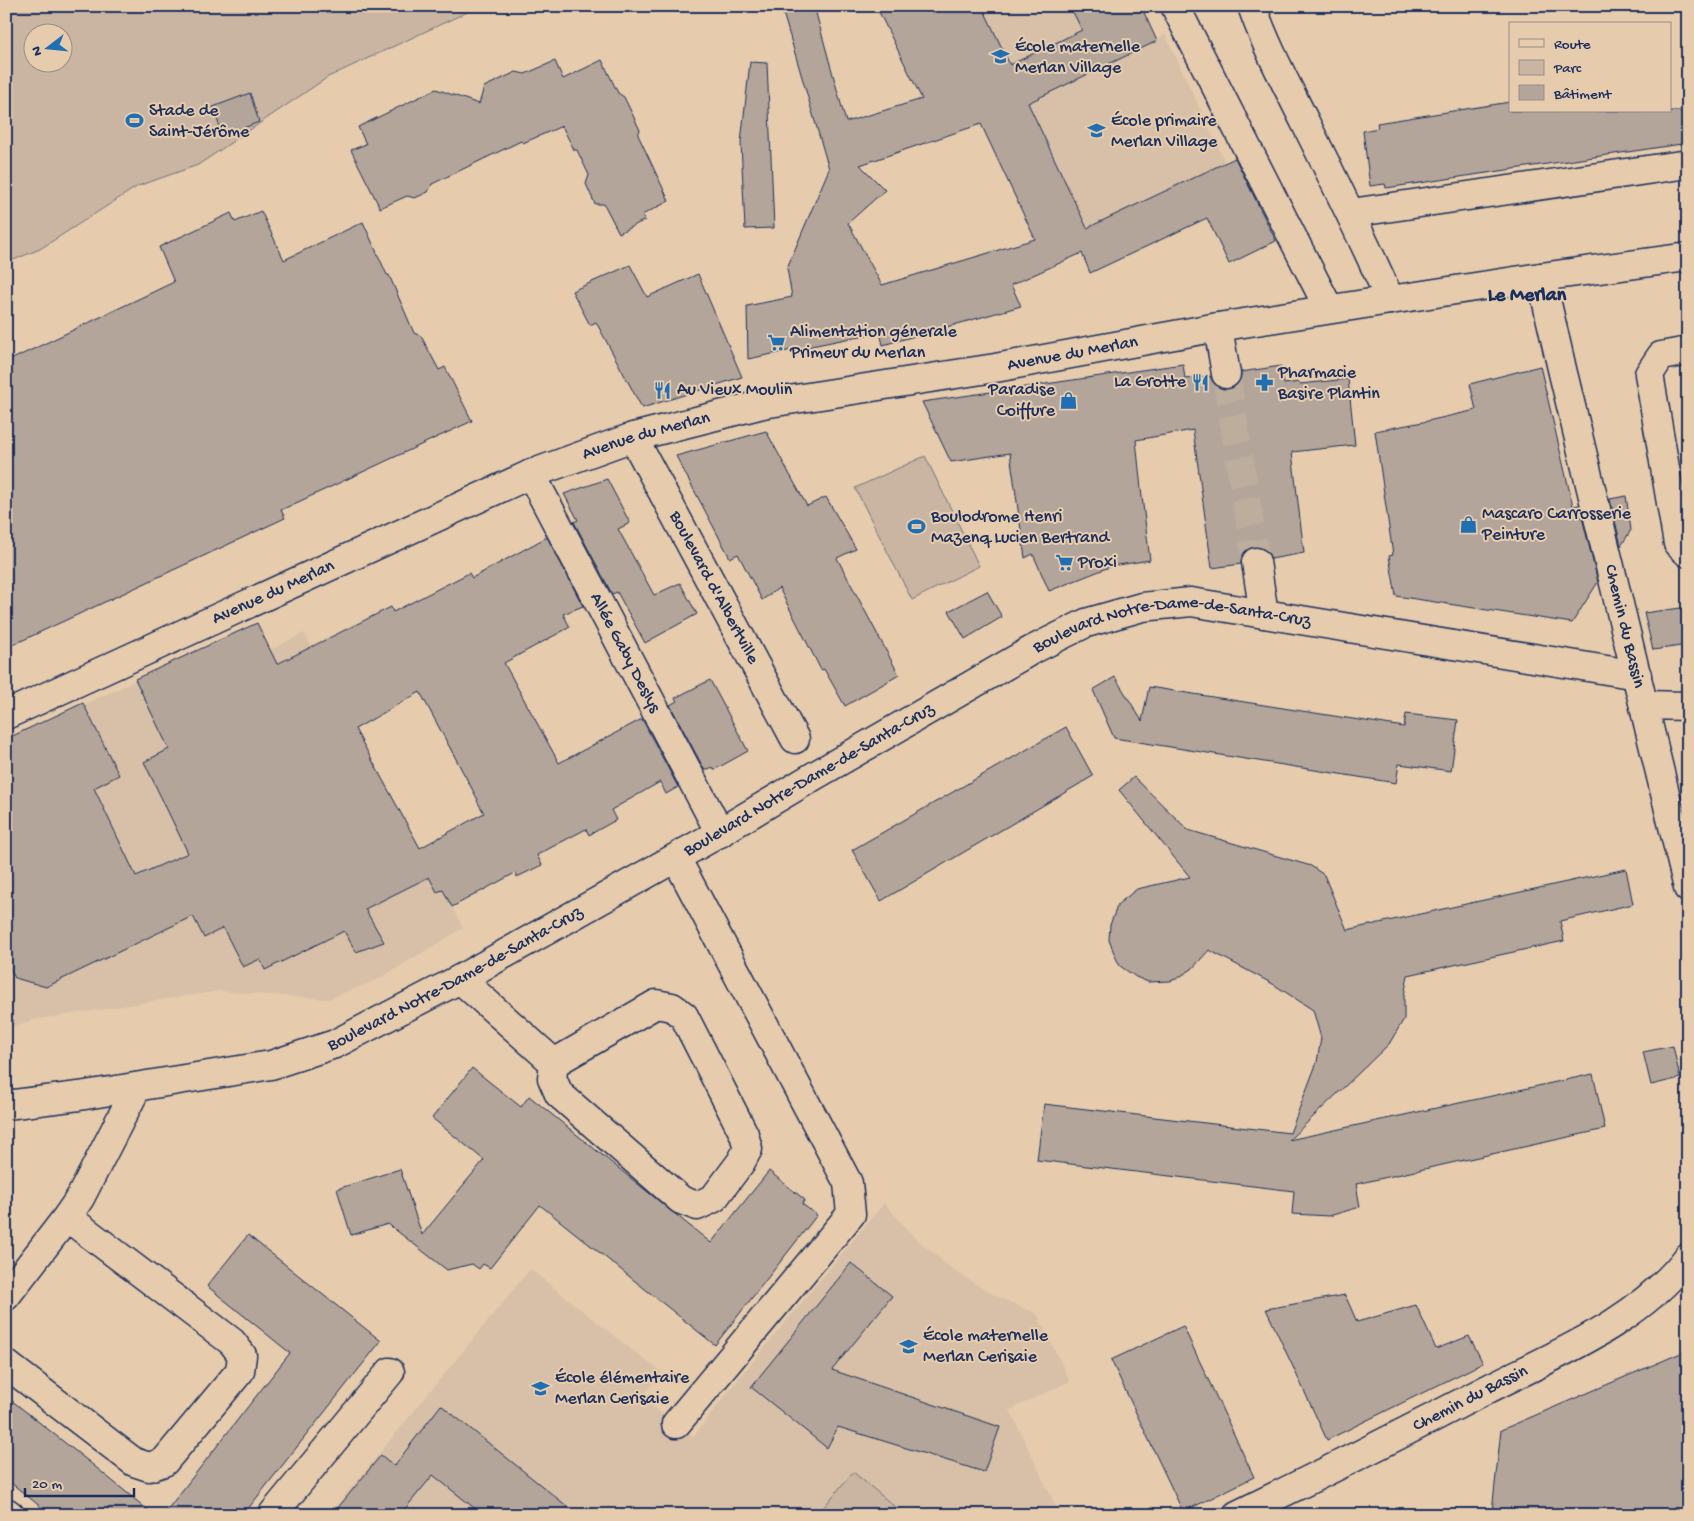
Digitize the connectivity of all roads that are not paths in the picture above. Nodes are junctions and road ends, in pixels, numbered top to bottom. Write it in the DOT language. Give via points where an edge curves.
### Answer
graph roads {
  1 [pos="1175,6"];
  2 [pos="1252,6"];
  3 [pos="1688,164"];
  4 [pos="1351,213"];
  5 [pos="1688,257"];
  6 [pos="1541,276"];
  7 [pos="1390,300"];
  8 [pos="1329,309"];
  9 [pos="1218,327"];
  10 [pos="1688,351"];
  11 [pos="1226,374"];
  12 [pos="633,437"];
  13 [pos="531,474"];
  14 [pos="1688,553"];
  15 [pos="1256,562"];
  16 [pos="1264,614"];
  17 [pos="1637,674"];
  18 [pos="1644,705"];
  19 [pos="1688,706"];
  20 [pos="6,715"];
  21 [pos="795,739"];
  22 [pos="720,833"];
  23 [pos="676,858"];
  24 [pos="1688,888"];
  25 [pos="460,980"];
  26 [pos="554,1063"];
  27 [pos="137,1087"];
  28 [pos="6,1105"];
  29 [pos="67,1217"];
  30 [pos="1688,1257"];
  31 [pos="6,1296"];
  32 [pos="6,1364"];
  33 [pos="390,1372"];
  34 [pos="676,1424"];
  35 [pos="6,1512"];
  36 [pos="10,1515"];
  37 [pos="272,1515"];
  38 [pos="1236,1515"];
  1 -- 8 [label="street"];
  2 -- 4 [label="street" via="1280,72"];
  3 -- 4 [label="street"];
  4 -- 7 [label="street"];
  5 -- 6 [label="street, Avenue du Merlan"];
  6 -- 7 [label="street, Avenue du Merlan"];
  6 -- 17 [label="street, Chemin du Bassin"];
  7 -- 8 [label="street, Avenue du Merlan"];
  8 -- 9 [label="street, Avenue du Merlan"];
  9 -- 11 [label="street"];
  9 -- 12 [label="street, Avenue du Merlan" via="995,368 763,404"];
  10 -- 14 [label="street" via="1661,356 1649,374 1678,544"];
  12 -- 13 [label="street, Avenue du Merlan"];
  12 -- 21 [label="street, Boulevard d'Albertville"];
  13 -- 20 [label="street, Avenue du Merlan"];
  13 -- 22 [label="street, Allée Gaby Deslys"];
  15 -- 16 [label="street"];
  16 -- 17 [label="street, Boulevard Notre-Dame-de-Santa-Cruz"];
  16 -- 22 [label="street, Boulevard Notre-Dame-de-Santa-Cruz" via="1191,602 1142,607 1086,623 1032,650"];
  17 -- 18 [label="street, Chemin du Bassin"];
  18 -- 19 [label="street"];
  18 -- 24 [label="street, Chemin du Bassin"];
  22 -- 23 [label="street, Boulevard Notre-Dame-de-Santa-Cruz"];
  23 -- 25 [label="street, Boulevard Notre-Dame-de-Santa-Cruz"];
  23 -- 34 [label="street" via="848,1183 851,1214"];
  25 -- 26 [label="street"];
  25 -- 27 [label="street, Boulevard Notre-Dame-de-Santa-Cruz" via="336,1044 271,1065"];
  26 -- 26 [label="street" via="552,1078 559,1094 681,1200 698,1206 714,1198 748,1149 744,1134 684,1016 672,1007 656,1004"];
  27 -- 28 [label="street, Boulevard Notre-Dame-de-Santa-Cruz"];
  27 -- 29 [label="street"];
  29 -- 31 [label="street"];
  29 -- 32 [label="street" via="232,1342 242,1356 240,1371 164,1462 149,1467 134,1462"];
  30 -- 38 [label="street, Chemin du Bassin" via="1652,1296 1607,1328 1348,1462"];
  33 -- 37 [label="street"];
  35 -- 36 [label="street"];
}
